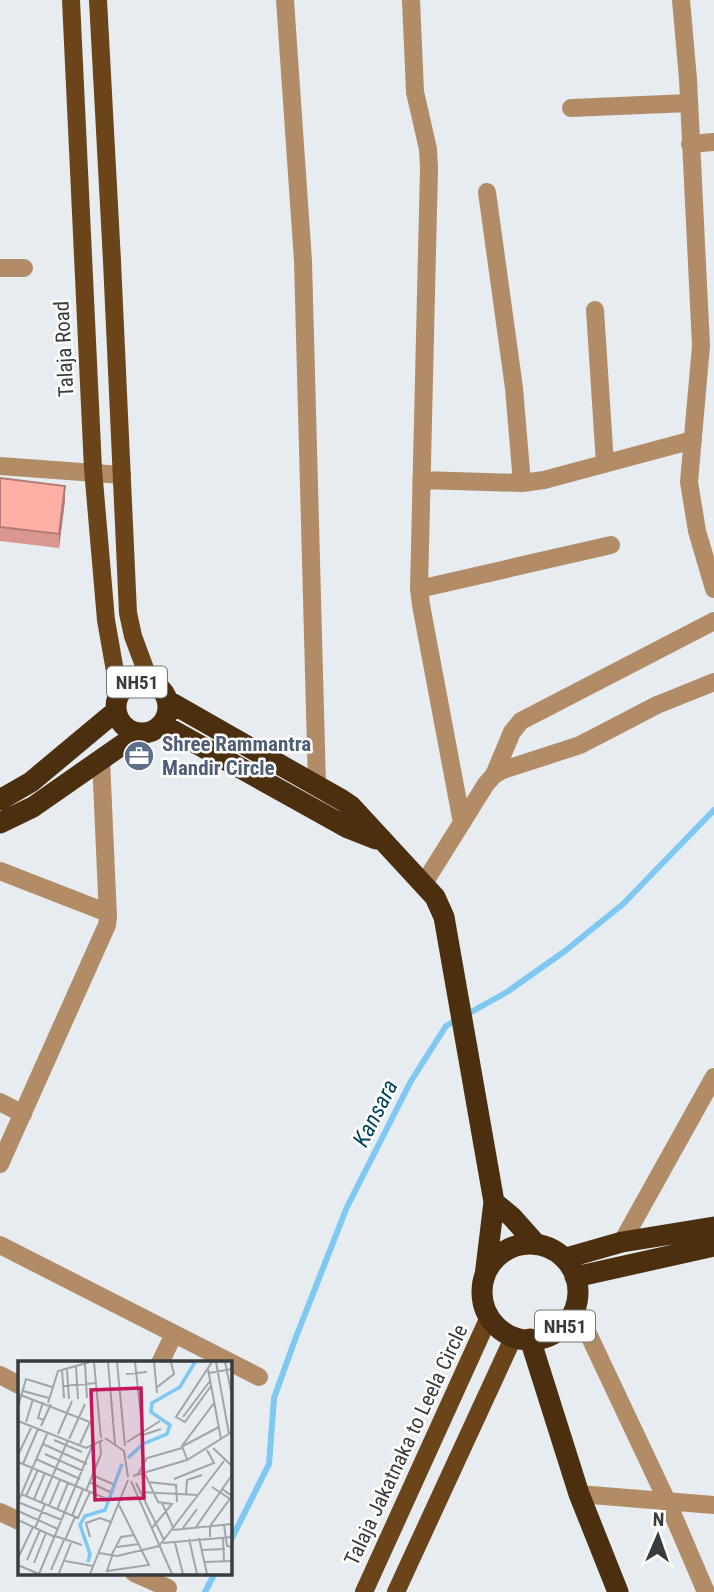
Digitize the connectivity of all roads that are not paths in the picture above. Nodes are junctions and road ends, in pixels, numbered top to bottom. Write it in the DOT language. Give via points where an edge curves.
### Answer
graph roads {
  1 [pos="71,0"];
  2 [pos="98,0"];
  3 [pos="285,0"];
  4 [pos="411,0"];
  5 [pos="681,0"];
  6 [pos="689,103"];
  7 [pos="571,108"];
  8 [pos="714,142"];
  9 [pos="690,144"];
  10 [pos="487,192"];
  11 [pos="714,248"];
  12 [pos="695,250"];
  13 [pos="0,268"];
  14 [pos="24,268"];
  15 [pos="595,310"];
  16 [pos="692,440"];
  17 [pos="605,464"];
  18 [pos="0,466"];
  19 [pos="93,473"];
  20 [pos="122,475"];
  21 [pos="421,480"];
  22 [pos="522,482"];
  23 [pos="611,545"];
  24 [pos="419,589"];
  25 [pos="714,589"];
  26 [pos="714,621"];
  27 [pos="150,682"];
  28 [pos="714,682"];
  29 [pos="168,701"];
  30 [pos="118,702"];
  31 [pos="163,725"];
  32 [pos="139,733"];
  33 [pos="102,760"];
  34 [pos="494,775"];
  35 [pos="317,785"];
  36 [pos="0,800"];
  37 [pos="0,823"];
  38 [pos="462,823"];
  39 [pos="382,841"];
  40 [pos="0,871"];
  41 [pos="423,885"];
  42 [pos="108,913"];
  43 [pos="714,1077"];
  44 [pos="0,1102"];
  45 [pos="23,1114"];
  46 [pos="0,1164"];
  47 [pos="494,1198"];
  48 [pos="714,1227"];
  49 [pos="622,1242"];
  50 [pos="536,1244"];
  51 [pos="0,1245"];
  52 [pos="714,1246"];
  53 [pos="570,1267"];
  54 [pos="485,1276"];
  55 [pos="576,1308"];
  56 [pos="489,1317"];
  57 [pos="174,1334"];
  58 [pos="522,1337"];
  59 [pos="161,1361"];
  60 [pos="227,1361"];
  61 [pos="231,1363"];
  62 [pos="0,1376"];
  63 [pos="259,1377"];
  64 [pos="18,1385"];
  65 [pos="579,1494"];
  66 [pos="667,1501"];
  67 [pos="714,1505"];
  68 [pos="0,1512"];
  69 [pos="18,1521"];
  70 [pos="136,1574"];
  71 [pos="168,1588"];
  72 [pos="364,1592"];
  73 [pos="396,1592"];
  74 [pos="618,1592"];
  75 [pos="706,1592"];
  1 -- 19 [label="main road, Talaja Road"];
  2 -- 20 [label="main road"];
  3 -- 35 [label="street" via="303,270"];
  4 -- 21 [label="street" via="415,92 429,168"];
  5 -- 6 [label="street"];
  6 -- 7 [label="street"];
  6 -- 9 [label="street"];
  8 -- 9 [label="street"];
  9 -- 12 [label="street"];
  10 -- 22 [label="street"];
  11 -- 12 [label="street"];
  12 -- 16 [label="street" via="701,346"];
  13 -- 14 [label="street"];
  15 -- 17 [label="street"];
  16 -- 17 [label="street"];
  16 -- 25 [label="street" via="689,482"];
  17 -- 22 [label="street"];
  18 -- 19 [label="street"];
  19 -- 20 [label="street"];
  19 -- 30 [label="main road, Talaja Road"];
  20 -- 27 [label="main road" via="130,625"];
  21 -- 22 [label="street"];
  21 -- 24 [label="street"];
  23 -- 24 [label="street"];
  24 -- 38 [label="street"];
  26 -- 34 [label="street" via="521,721"];
  27 -- 29 [label="highway, NH51" via="165,692"];
  27 -- 30 [label="highway, NH51" via="125,687"];
  28 -- 34 [label="street" via="580,745"];
  29 -- 31 [label="highway, NH51"];
  29 -- 35 [label="highway, NH51"];
  30 -- 32 [label="highway, NH51" via="118,719"];
  30 -- 36 [label="highway, NH51" via="31,782"];
  31 -- 32 [label="highway, NH51"];
  31 -- 39 [label="highway, NH51" via="348,828"];
  32 -- 33 [label="highway, NH51"];
  33 -- 37 [label="highway, NH51" via="33,807"];
  33 -- 42 [label="street"];
  34 -- 38 [label="street"];
  35 -- 39 [label="highway, NH51" via="351,806"];
  38 -- 41 [label="street"];
  39 -- 41 [label="highway, NH51"];
  40 -- 42 [label="street"];
  41 -- 47 [label="highway, NH51" via="444,917"];
  42 -- 45 [label="street" via="105,933"];
  43 -- 49 [label="street"];
  44 -- 45 [label="street"];
  45 -- 46 [label="street"];
  47 -- 50 [label="highway"];
  47 -- 54 [label="highway, NH51"];
  48 -- 49 [label="highway"];
  49 -- 53 [label="highway"];
  50 -- 53 [label="highway" via="556,1251"];
  50 -- 54 [label="highway" via="514,1246 496,1258"];
  51 -- 57 [label="street"];
  52 -- 53 [label="highway"];
  53 -- 55 [label="highway, NH51" via="578,1287"];
  54 -- 56 [label="highway, NH51" via="482,1297"];
  55 -- 58 [label="highway, NH51" via="565,1326 546,1337"];
  55 -- 66 [label="street"];
  56 -- 58 [label="highway, NH51" via="505,1333"];
  56 -- 72 [label="main road, Talaja Jakatnaka to Leela Circle"];
  57 -- 59 [label="street"];
  57 -- 60 [label="street"];
  58 -- 65 [label="highway, NH51"];
  58 -- 73 [label="main road"];
  61 -- 63 [label="street"];
  62 -- 64 [label="street"];
  65 -- 66 [label="street"];
  65 -- 74 [label="highway, NH51"];
  66 -- 67 [label="street"];
  66 -- 75 [label="street"];
  68 -- 69 [label="street"];
  70 -- 71 [label="street"];
}
